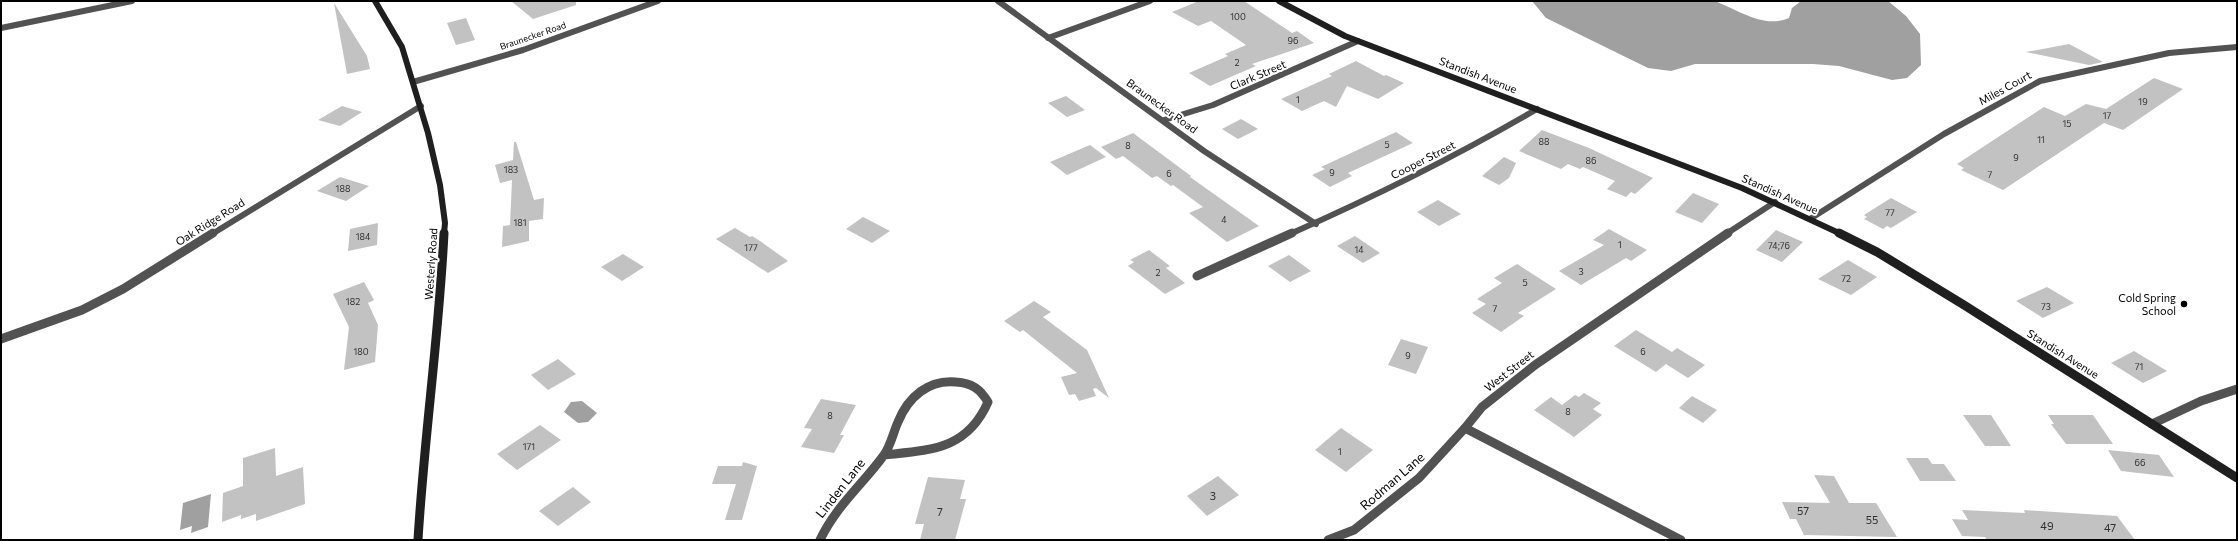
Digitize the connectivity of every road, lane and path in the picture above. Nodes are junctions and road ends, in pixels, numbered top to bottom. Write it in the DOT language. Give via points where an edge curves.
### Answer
graph roads {
  1 [pos="132,1"];
  2 [pos="375,1"];
  3 [pos="658,1"];
  4 [pos="998,1"];
  5 [pos="1150,1"];
  6 [pos="1279,1"];
  7 [pos="2,29"];
  8 [pos="1048,38"];
  9 [pos="1358,41"];
  10 [pos="2237,47"];
  11 [pos="413,82"];
  12 [pos="420,106"];
  13 [pos="1538,109"];
  14 [pos="1164,120"];
  15 [pos="1775,202"];
  16 [pos="1810,219"];
  17 [pos="1316,224"];
  18 [pos="1197,276"];
  19 [pos="1,339"];
  20 [pos="2237,390"];
  21 [pos="2152,424"];
  22 [pos="1465,428"];
  23 [pos="884,454"];
  24 [pos="2237,478"];
  25 [pos="418,540"];
  26 [pos="820,540"];
  27 [pos="1328,540"];
  28 [pos="1681,540"];
  1 -- 7 [label="street"];
  2 -- 11 [label="street, Westerly Road" via="402,47"];
  3 -- 11 [label="street, Braunecker Road" via="523,50"];
  4 -- 8 [label="street, Braunecker Road"];
  5 -- 8 [label="street"];
  6 -- 9 [label="street, Standish Avenue"];
  8 -- 14 [label="street, Braunecker Road"];
  9 -- 13 [label="street, Standish Avenue"];
  9 -- 14 [label="street, Clark Street" via="1213,105"];
  10 -- 16 [label="street, Miles Court" via="2169,53 2098,70 2040,80 1944,134"];
  11 -- 12 [label="street, Westerly Road"];
  12 -- 19 [label="street, Oak Ridge Road" via="123,289 82,310"];
  12 -- 25 [label="street, Westerly Road" via="440,184 445,223 442,283 424,452"];
  13 -- 15 [label="street, Standish Avenue"];
  13 -- 17 [label="street, Cooper Street" via="1473,147"];
  14 -- 17 [label="street, Braunecker Road" via="1204,151"];
  15 -- 16 [label="street, Standish Avenue"];
  15 -- 22 [label="street, West Street" via="1535,365 1482,407"];
  16 -- 21 [label="street, Standish Avenue" via="1884,256"];
  17 -- 18 [label="street, Cooper Street"];
  20 -- 21 [label="street" via="2201,400"];
  21 -- 24 [label="street, Standish Avenue"];
  22 -- 27 [label="street, Rodman Lane" via="1419,478 1354,530"];
  22 -- 28 [label="street"];
  23 -- 23 [label="street, Linden Lane" via="909,402 923,389 940,380 969,384 982,390 988,402 984,417 972,431 947,445"];
  23 -- 26 [label="street, Linden Lane" via="844,500 825,527"];
}
